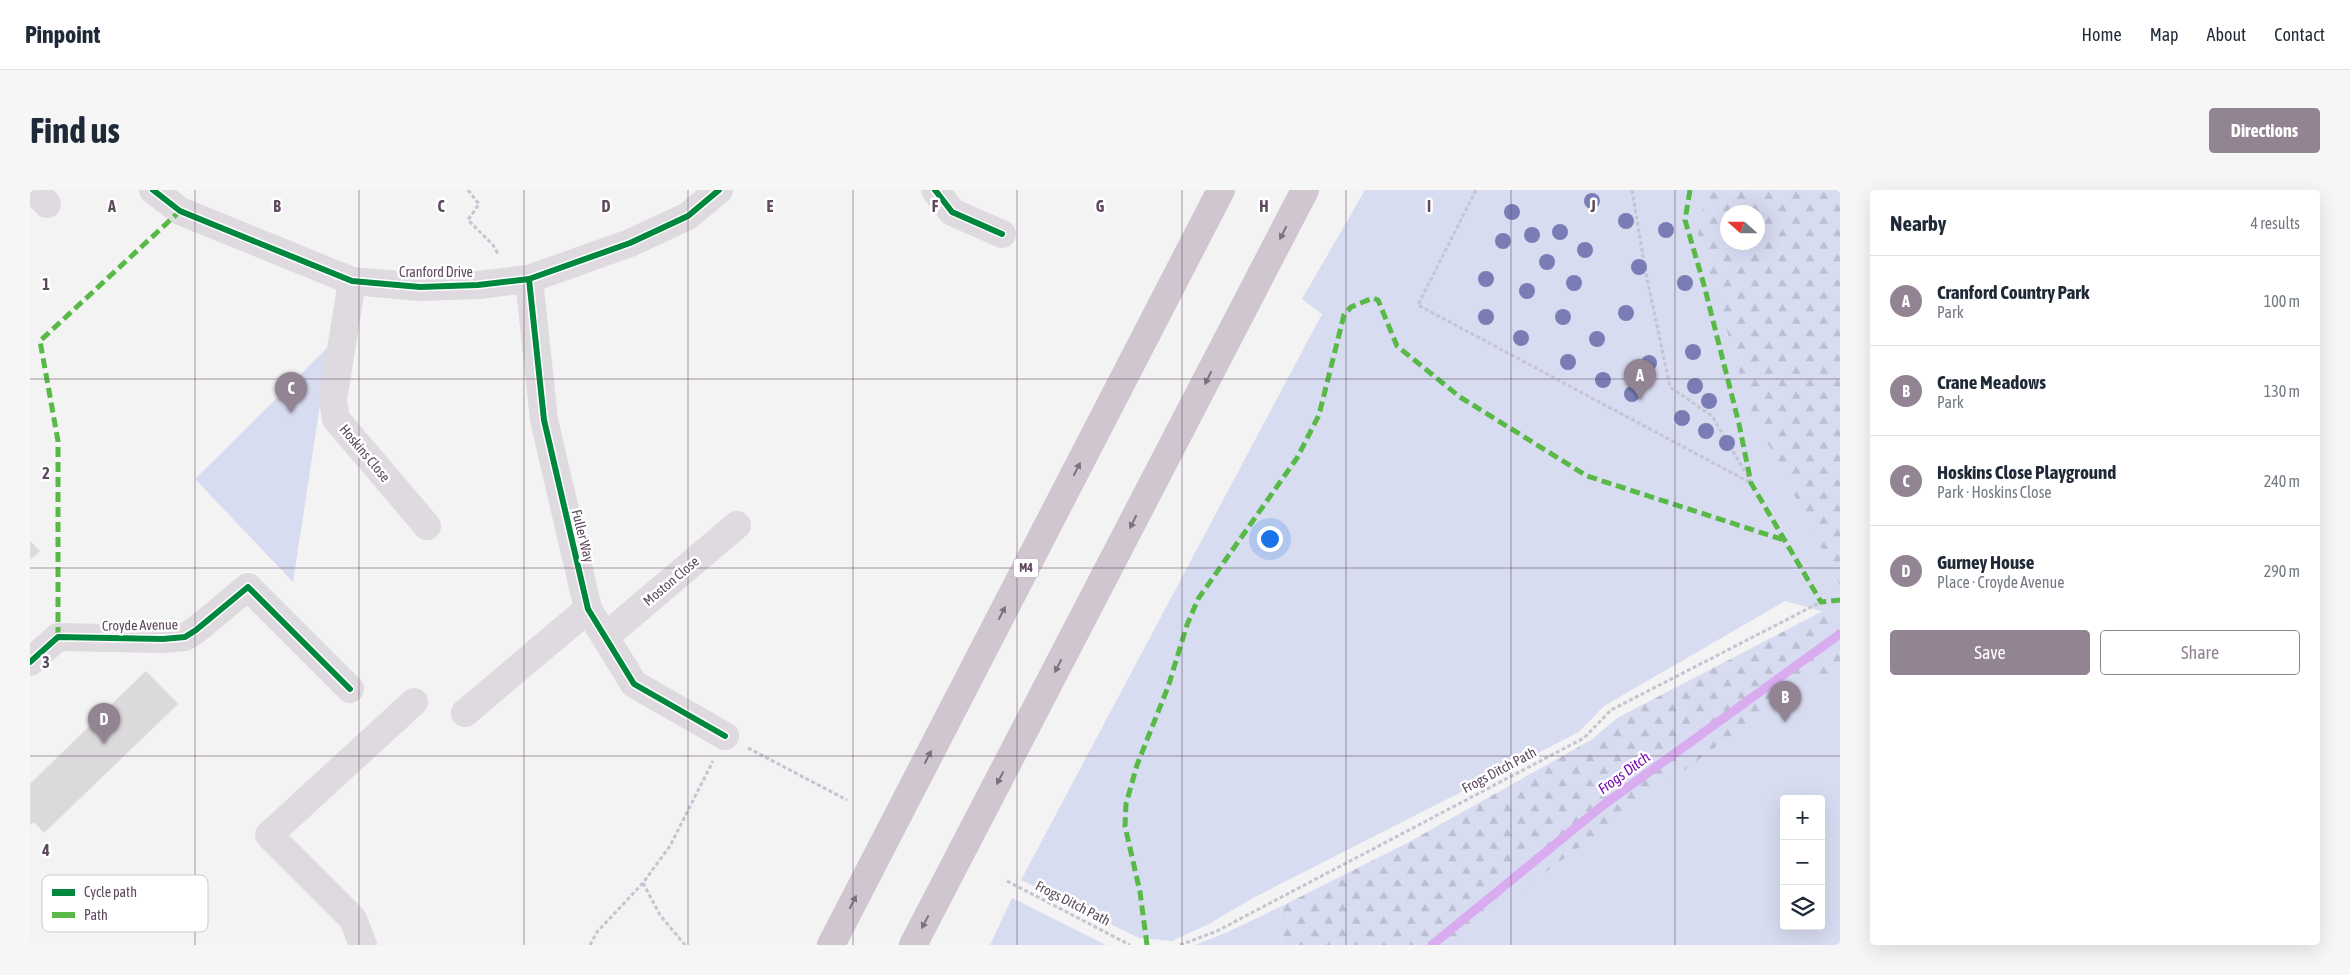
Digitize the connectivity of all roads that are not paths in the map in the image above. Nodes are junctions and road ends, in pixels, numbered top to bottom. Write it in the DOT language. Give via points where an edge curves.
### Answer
graph roads {
  1 [pos="153,190"];
  2 [pos="719,190"];
  3 [pos="935,190"];
  4 [pos="1221,190"];
  5 [pos="1305,190"];
  6 [pos="1002,234"];
  7 [pos="522,279"];
  8 [pos="352,281"];
  9 [pos="427,526"];
  10 [pos="737,526"];
  11 [pos="588,609"];
  12 [pos="605,637"];
  13 [pos="30,662"];
  14 [pos="350,689"];
  15 [pos="414,702"];
  16 [pos="465,713"];
  17 [pos="725,736"];
  18 [pos="363,945"];
  19 [pos="831,945"];
  20 [pos="913,945"];
  1 -- 8 [label="street, Cranford Drive" via="180,211"];
  2 -- 7 [label="street, Cranford Drive" via="688,216 630,243"];
  3 -- 6 [label="street" via="952,212"];
  19 -- 4 [label="highway, M4, one-way"];
  5 -- 20 [label="highway, one-way"];
  7 -- 8 [label="street, Cranford Drive" via="420,287"];
  7 -- 11 [label="street, Fuller Way" via="544,420"];
  8 -- 9 [label="street, Hoskins Close" via="333,400 336,419"];
  10 -- 12 [label="street, Moston Close"];
  11 -- 12 [label="street, Fuller Way"];
  11 -- 16 [label="street"];
  12 -- 17 [label="street, Fuller Way" via="634,684"];
  13 -- 14 [label="street, Croyde Avenue" via="58,636 163,639 185,636 248,587"];
  15 -- 18 [label="street" via="269,834 353,919"];
}
